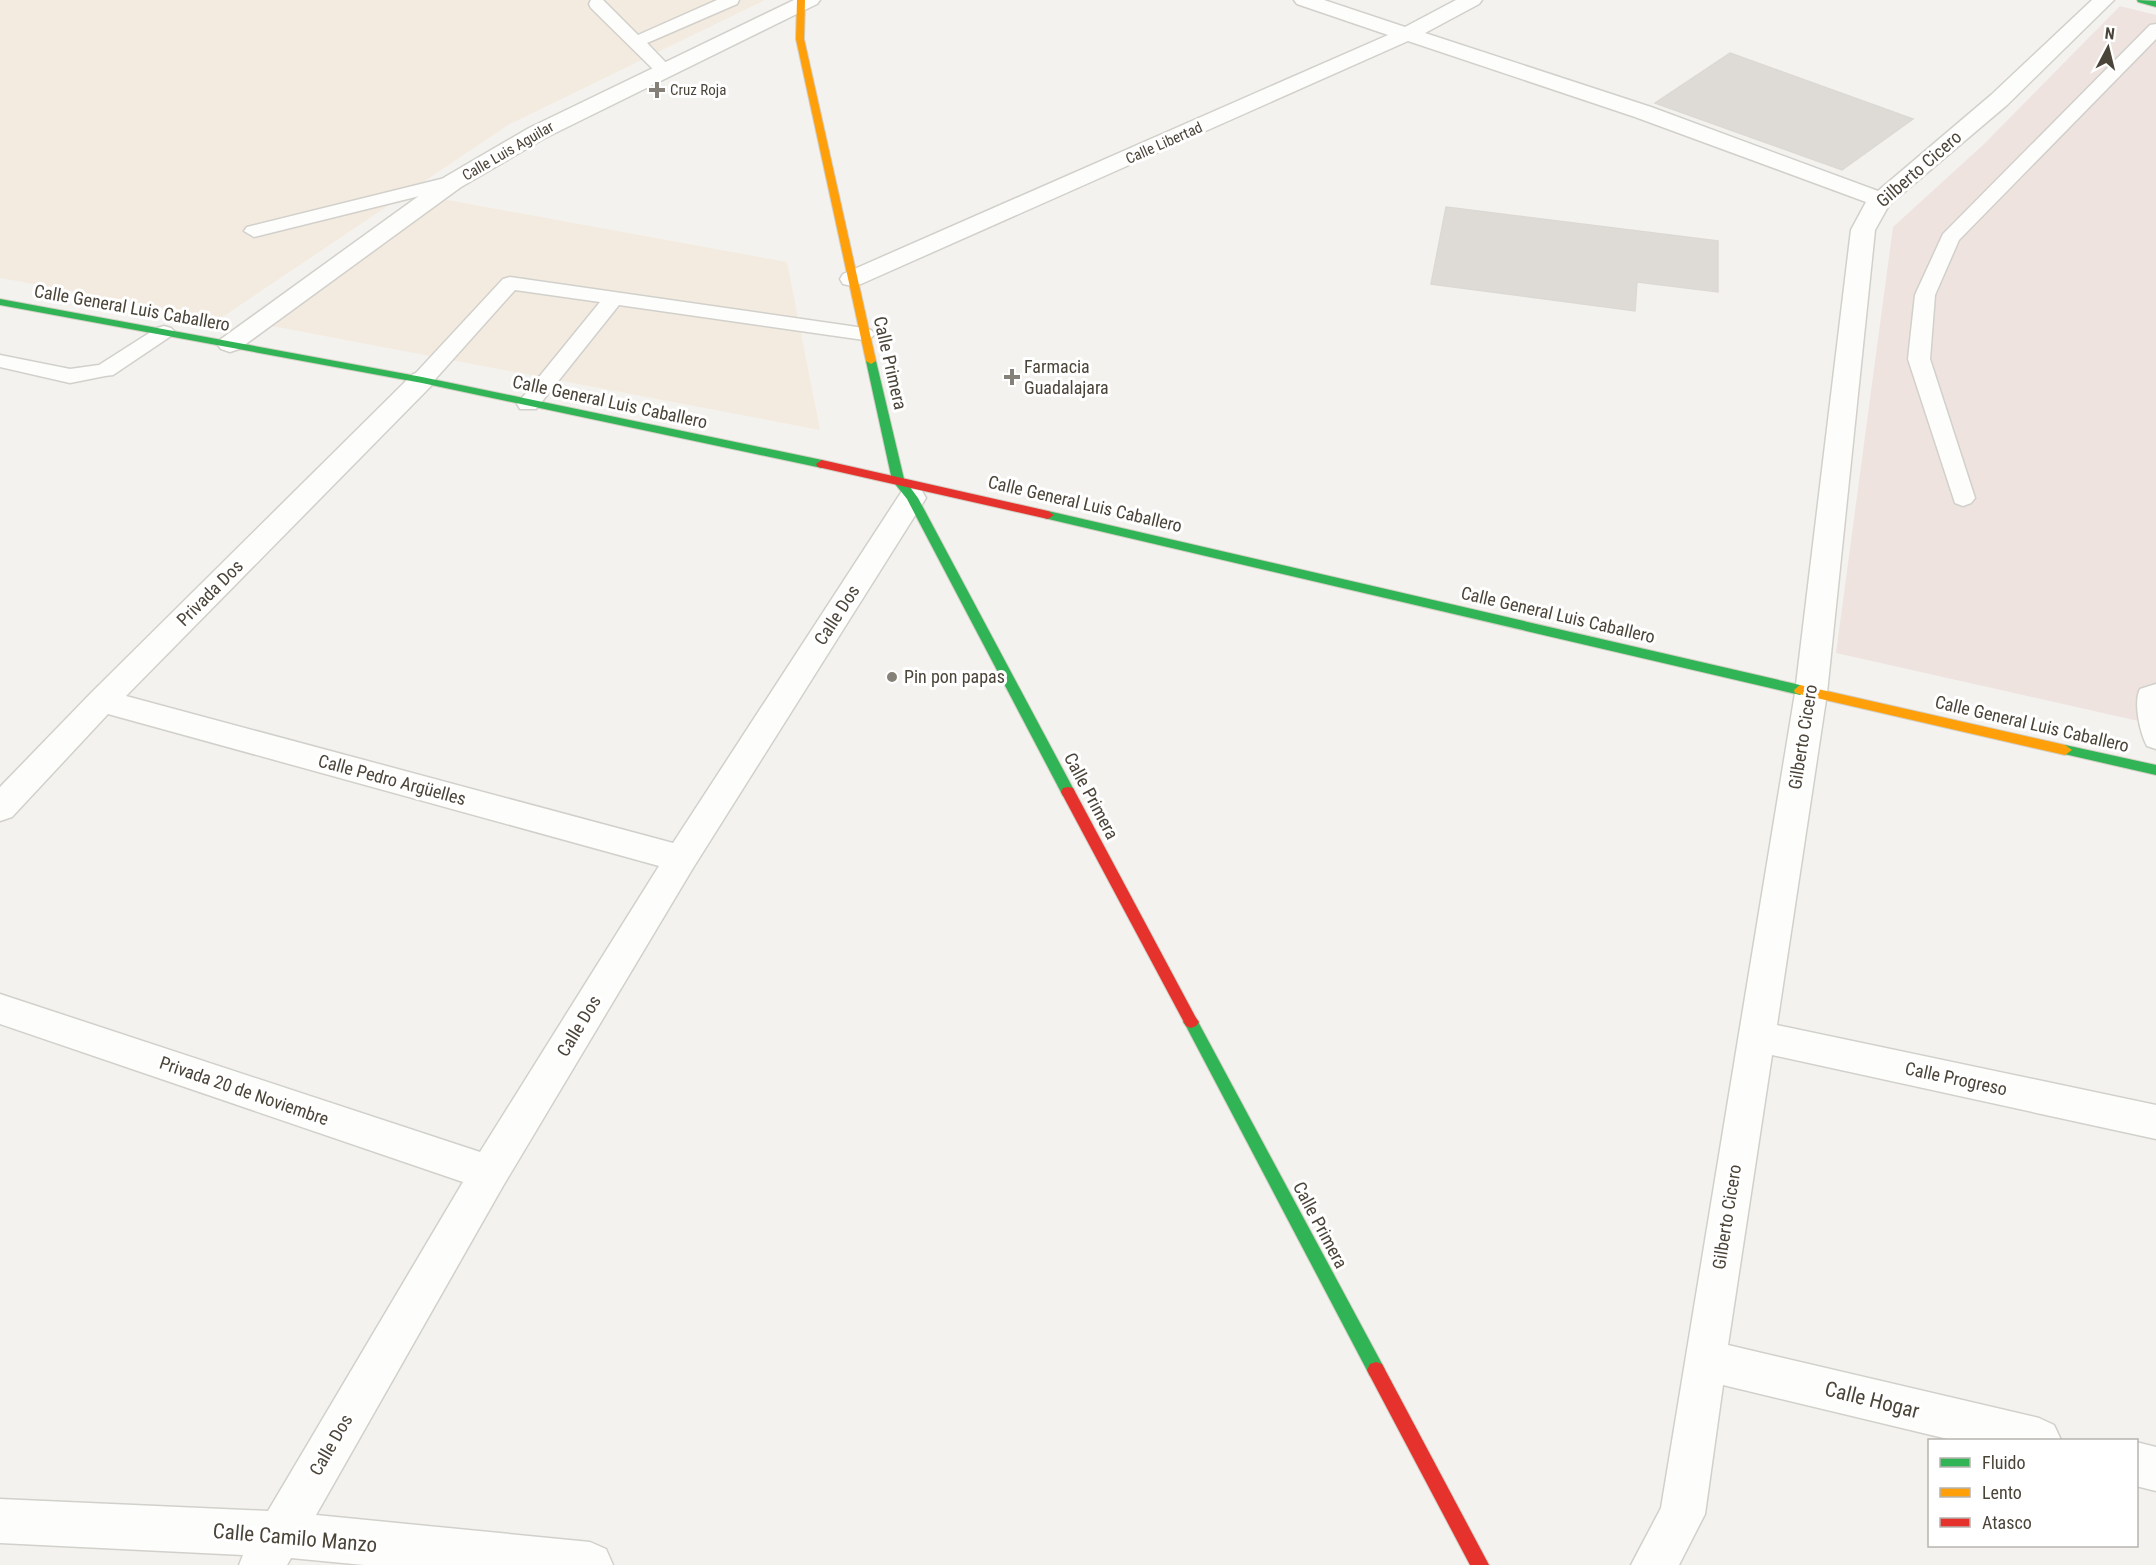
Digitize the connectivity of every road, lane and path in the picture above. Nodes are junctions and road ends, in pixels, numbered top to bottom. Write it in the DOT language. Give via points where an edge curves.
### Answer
graph roads {
  1 [pos="731,0"];
  2 [pos="1304,0"];
  3 [pos="1472,0"];
  4 [pos="2104,0"];
  5 [pos="2141,0"];
  6 [pos="601,1"];
  7 [pos="803,2"];
  8 [pos="2156,4"];
  9 [pos="2156,29"];
  10 [pos="1405,35"];
  11 [pos="636,42"];
  12 [pos="664,70"];
  13 [pos="453,182"];
  14 [pos="1881,200"];
  15 [pos="254,231"];
  16 [pos="852,279"];
  17 [pos="613,299"];
  18 [pos="0,302"];
  19 [pos="164,332"];
  20 [pos="864,334"];
  21 [pos="230,344"];
  22 [pos="0,361"];
  23 [pos="422,380"];
  24 [pos="528,404"];
  25 [pos="905,489"];
  26 [pos="1963,498"];
  27 [pos="1811,693"];
  28 [pos="2156,693"];
  29 [pos="102,701"];
  30 [pos="2156,740"];
  31 [pos="2156,770"];
  32 [pos="0,808"];
  33 [pos="681,859"];
  34 [pos="0,1009"];
  35 [pos="1756,1036"];
  36 [pos="2156,1122"];
  37 [pos="489,1173"];
  38 [pos="1705,1360"];
  39 [pos="2035,1439"];
  40 [pos="2138,1464"];
  41 [pos="2156,1469"];
  42 [pos="0,1521"];
  43 [pos="271,1550"];
  44 [pos="590,1565"];
  45 [pos="1480,1565"];
  46 [pos="1654,1565"];
  1 -- 11 [label="lane"];
  2 -- 10 [label="street"];
  3 -- 10 [label="street, Calle Libertad"];
  4 -- 14 [label="street, Gilberto Cicero" via="1999,100"];
  5 -- 8 [label="street"];
  6 -- 11 [label="lane"];
  7 -- 12 [label="street, Calle Luis Aguilar"];
  7 -- 16 [label="street, Calle Primera" via="800,39"];
  9 -- 26 [label="lane" via="1950,238 1925,295 1919,359"];
  10 -- 14 [label="street" via="1643,112"];
  10 -- 16 [label="street, Calle Libertad"];
  11 -- 12 [label="lane"];
  12 -- 13 [label="street, Calle Luis Aguilar" via="537,133"];
  13 -- 15 [label="lane"];
  13 -- 21 [label="street, Calle Luis Aguilar"];
  14 -- 27 [label="street, Gilberto Cicero" via="1863,230"];
  16 -- 20 [label="street, Calle Primera"];
  17 -- 20 [label="lane"];
  17 -- 23 [label="lane" via="510,283"];
  17 -- 24 [label="lane"];
  18 -- 19 [label="street, Calle General Luis Caballero"];
  19 -- 21 [label="street, Calle General Luis Caballero"];
  19 -- 22 [label="lane" via="105,370 70,376"];
  20 -- 25 [label="street, Calle Primera"];
  21 -- 23 [label="street, Calle General Luis Caballero"];
  23 -- 24 [label="street, Calle General Luis Caballero"];
  23 -- 29 [label="street, Privada Dos"];
  24 -- 25 [label="street, Calle General Luis Caballero"];
  25 -- 27 [label="street, Calle General Luis Caballero"];
  25 -- 33 [label="street, Calle Dos"];
  25 -- 45 [label="street, Calle Primera"];
  27 -- 31 [label="street, Calle General Luis Caballero"];
  27 -- 35 [label="street, Gilberto Cicero"];
  28 -- 30 [label="lane" via="2149,696"];
  29 -- 32 [label="street, Privada Dos"];
  29 -- 33 [label="street, Calle Pedro Argüelles"];
  33 -- 37 [label="street, Calle Dos"];
  34 -- 37 [label="street, Privada 20 de Noviembre"];
  35 -- 36 [label="street, Calle Progreso"];
  35 -- 38 [label="street, Gilberto Cicero"];
  37 -- 43 [label="street, Calle Dos"];
  38 -- 39 [label="street, Calle Hogar"];
  38 -- 46 [label="street, Gilberto Cicero" via="1683,1514"];
  40 -- 41 [label="street"];
  42 -- 43 [label="street, Calle Camilo Manzo"];
  43 -- 44 [label="street, Calle Camilo Manzo"];
}
